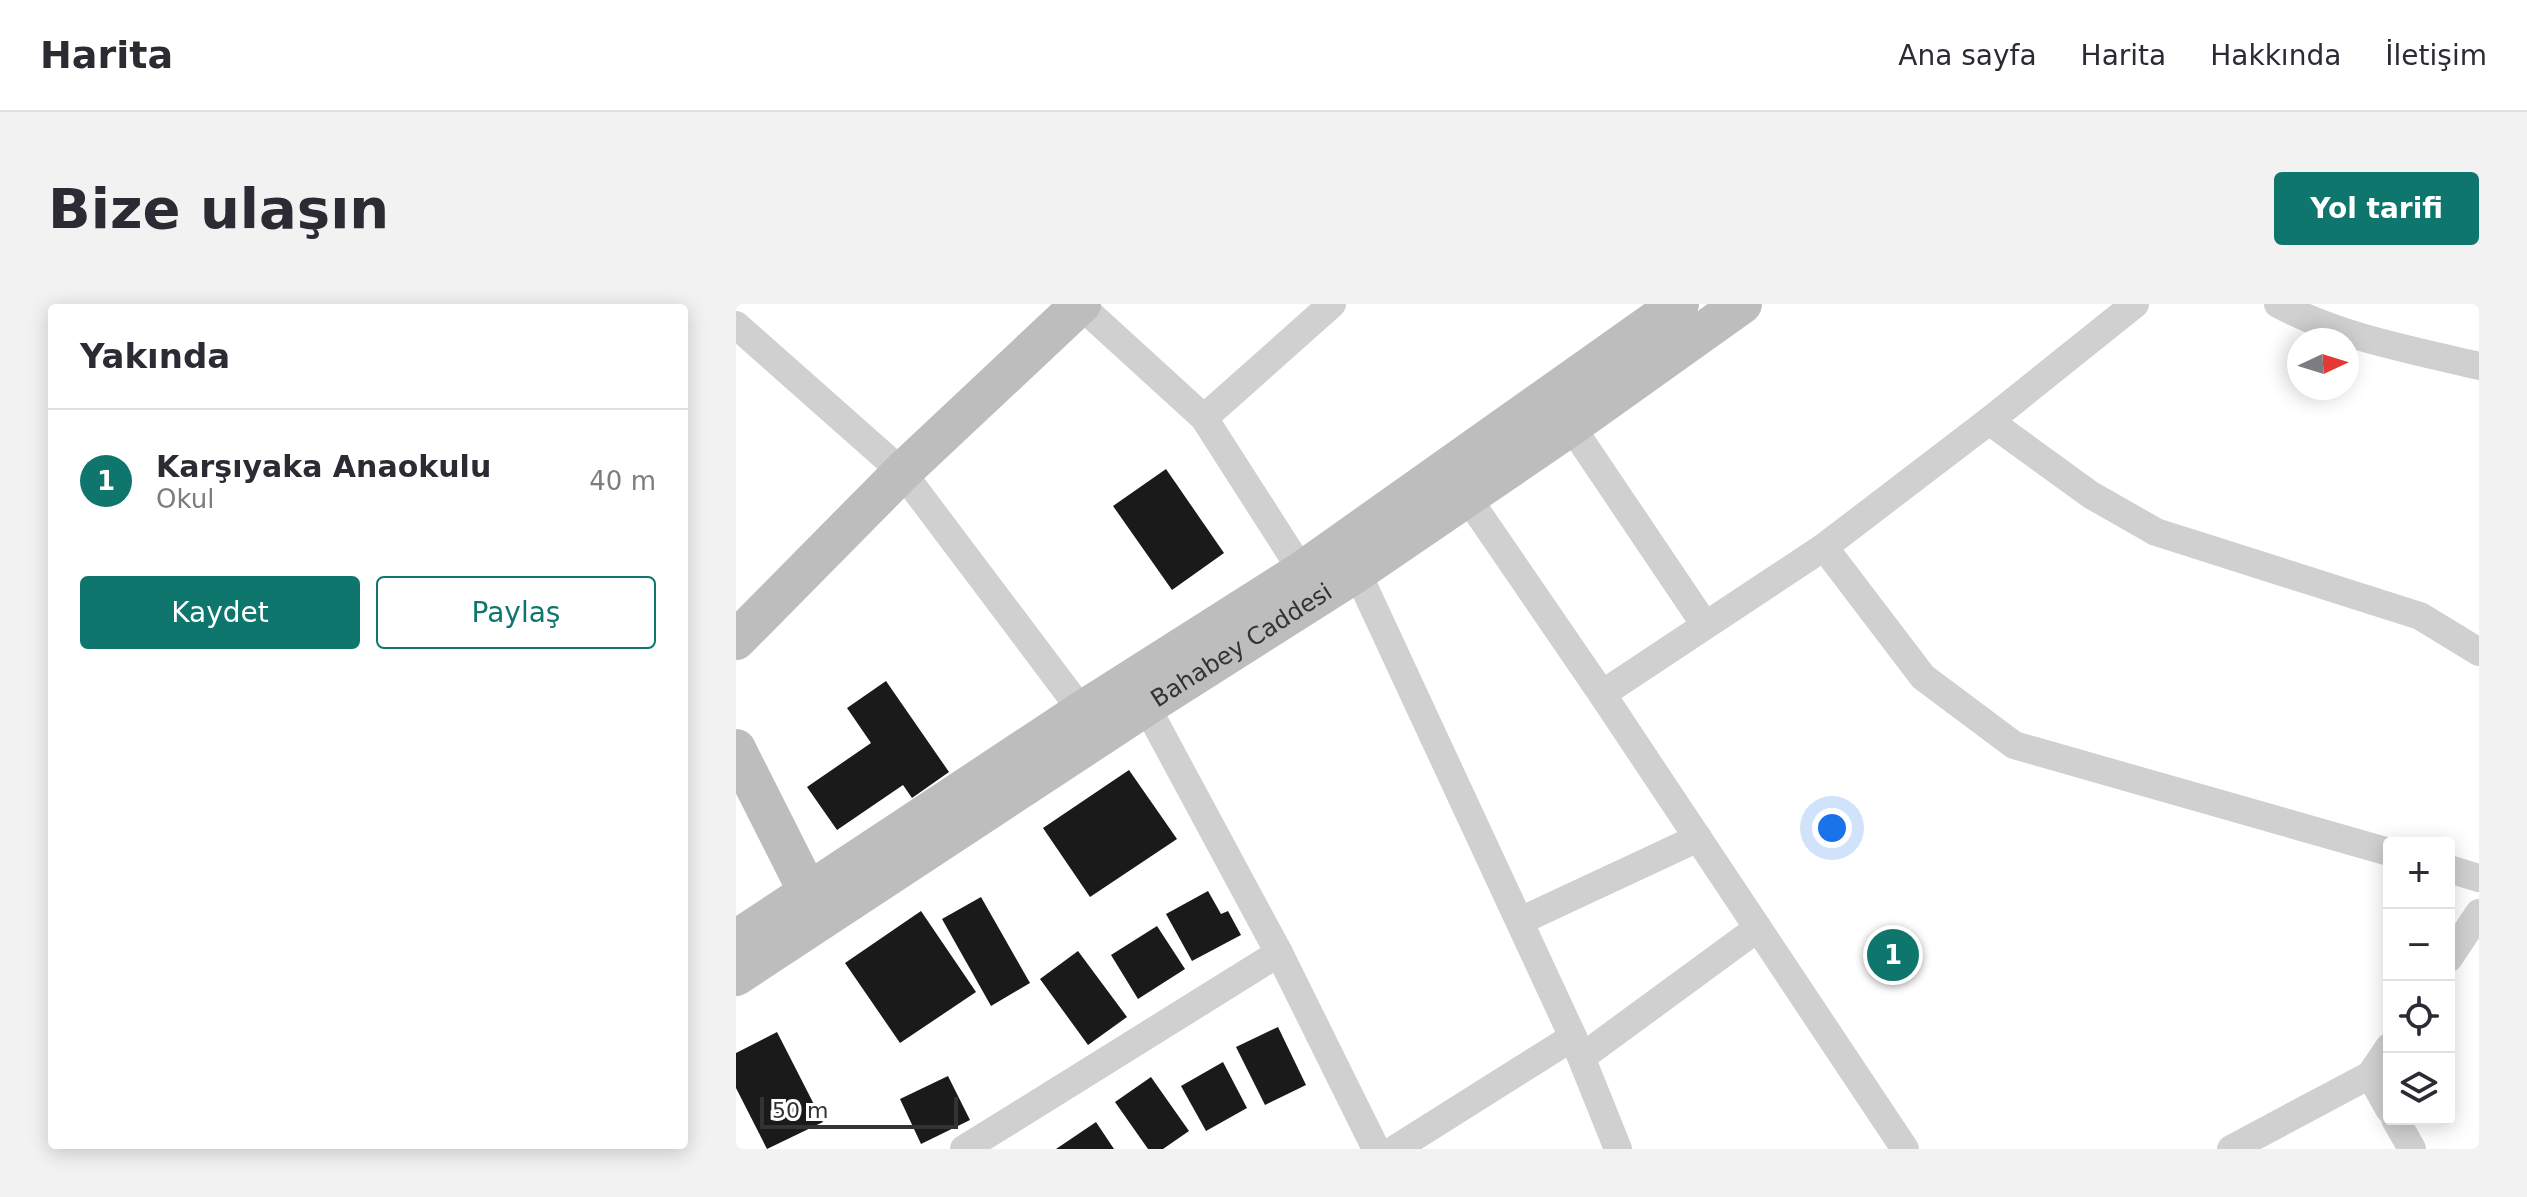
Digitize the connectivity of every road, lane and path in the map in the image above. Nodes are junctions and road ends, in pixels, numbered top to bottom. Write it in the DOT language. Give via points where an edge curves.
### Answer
graph roads {
  1 [pos="1080,304"];
  2 [pos="1332,304"];
  3 [pos="1679,304"];
  4 [pos="1742,304"];
  5 [pos="2135,304"];
  6 [pos="2278,304"];
  7 [pos="736,325"];
  8 [pos="2479,366"];
  9 [pos="1204,418"];
  10 [pos="1989,421"];
  11 [pos="1571,426"];
  12 [pos="902,472"];
  13 [pos="1467,497"];
  14 [pos="1824,547"];
  15 [pos="1302,571"];
  16 [pos="1357,572"];
  17 [pos="1705,625"];
  18 [pos="736,640"];
  19 [pos="2479,652"];
  20 [pos="1602,694"];
  21 [pos="1146,706"];
  22 [pos="1082,711"];
  23 [pos="736,749"];
  24 [pos="1698,838"];
  25 [pos="2383,850"];
  26 [pos="2455,871"];
  27 [pos="2479,878"];
  28 [pos="808,892"];
  29 [pos="2479,913"];
  30 [pos="1520,921"];
  31 [pos="1758,928"];
  32 [pos="736,940"];
  33 [pos="2455,949"];
  34 [pos="1279,953"];
  35 [pos="736,976"];
  36 [pos="1577,1047"];
  37 [pos="2385,1053"];
  38 [pos="2370,1075"];
  39 [pos="2383,1098"];
  40 [pos="2398,1125"];
  41 [pos="964,1149"];
  42 [pos="1376,1149"];
  43 [pos="1395,1149"];
  44 [pos="1618,1149"];
  45 [pos="1905,1149"];
  46 [pos="2231,1149"];
  47 [pos="2412,1149"];
  1 -- 9 [label="street"];
  1 -- 12 [label="street"];
  2 -- 9 [label="street"];
  3 -- 15 [label="street, Bahabey Caddesi"];
  4 -- 11 [label="street, Bahabey Caddesi"];
  5 -- 10 [label="street"];
  6 -- 8 [label="street" via="2307,320"];
  7 -- 12 [label="street"];
  9 -- 15 [label="street"];
  10 -- 14 [label="street"];
  10 -- 19 [label="street" via="2091,495 2156,532 2420,616"];
  11 -- 13 [label="street, Bahabey Caddesi"];
  11 -- 17 [label="street"];
  12 -- 18 [label="street"];
  12 -- 22 [label="street"];
  13 -- 16 [label="street, Bahabey Caddesi"];
  13 -- 20 [label="street"];
  14 -- 17 [label="street"];
  14 -- 25 [label="street" via="1923,677 2014,745"];
  15 -- 22 [label="street, Bahabey Caddesi"];
  16 -- 21 [label="street, Bahabey Caddesi"];
  16 -- 30 [label="street"];
  17 -- 20 [label="street"];
  20 -- 24 [label="street"];
  21 -- 34 [label="street"];
  21 -- 35 [label="street, Bahabey Caddesi"];
  22 -- 28 [label="street, Bahabey Caddesi"];
  23 -- 28 [label="street"];
  24 -- 30 [label="street"];
  24 -- 31 [label="street"];
  26 -- 27 [label="street"];
  28 -- 32 [label="street, Bahabey Caddesi"];
  29 -- 33 [label="street"];
  30 -- 36 [label="street"];
  31 -- 36 [label="street"];
  31 -- 45 [label="street"];
  34 -- 41 [label="street"];
  34 -- 42 [label="street"];
  36 -- 43 [label="street"];
  36 -- 44 [label="street"];
  37 -- 38 [label="street"];
  38 -- 39 [label="street"];
  38 -- 46 [label="street"];
  40 -- 47 [label="street"];
}
